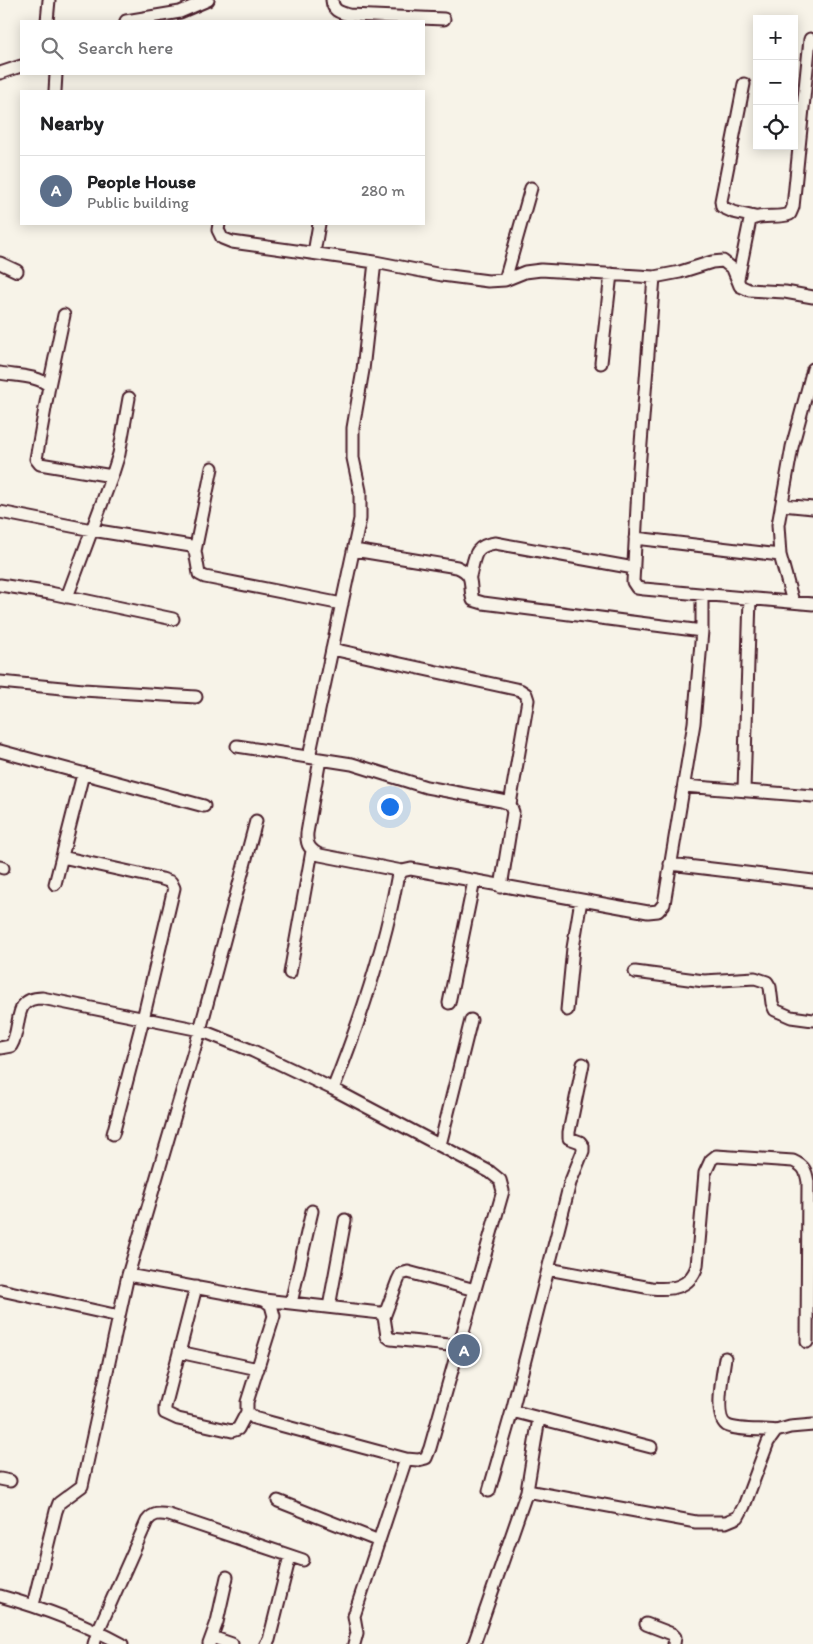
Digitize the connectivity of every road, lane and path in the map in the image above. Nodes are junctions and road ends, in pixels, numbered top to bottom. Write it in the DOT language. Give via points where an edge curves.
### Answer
graph roads {
  1 [pos="49,0"];
  2 [pos="208,0"];
  3 [pos="332,0"];
  4 [pos="444,19"];
  5 [pos="47,20"];
  6 [pos="132,20"];
  7 [pos="810,40"];
  8 [pos="20,66"];
  9 [pos="0,73"];
  10 [pos="56,75"];
  11 [pos="744,84"];
  12 [pos="55,90"];
  13 [pos="801,127"];
  14 [pos="813,130"];
  15 [pos="531,188"];
  16 [pos="755,217"];
  17 [pos="219,225"];
  18 [pos="319,225"];
  19 [pos="314,253"];
  20 [pos="375,262"];
  21 [pos="0,263"];
  22 [pos="17,271"];
  23 [pos="611,274"];
  24 [pos="654,277"];
  25 [pos="738,279"];
  26 [pos="504,280"];
  27 [pos="813,297"];
  28 [pos="64,315"];
  29 [pos="602,363"];
  30 [pos="813,369"];
  31 [pos="0,374"];
  32 [pos="49,386"];
  33 [pos="129,398"];
  34 [pos="212,468"];
  35 [pos="112,476"];
  36 [pos="782,505"];
  37 [pos="813,508"];
  38 [pos="0,512"];
  39 [pos="92,530"];
  40 [pos="636,538"];
  41 [pos="354,550"];
  42 [pos="195,551"];
  43 [pos="780,555"];
  44 [pos="634,568"];
  45 [pos="470,576"];
  46 [pos="0,585"];
  47 [pos="702,594"];
  48 [pos="67,597"];
  49 [pos="750,598"];
  50 [pos="793,602"];
  51 [pos="342,604"];
  52 [pos="813,604"];
  53 [pos="173,619"];
  54 [pos="702,631"];
  55 [pos="332,649"];
  56 [pos="0,682"];
  57 [pos="196,697"];
  58 [pos="237,746"];
  59 [pos="0,751"];
  60 [pos="314,758"];
  61 [pos="83,774"];
  62 [pos="684,786"];
  63 [pos="744,790"];
  64 [pos="813,796"];
  65 [pos="510,804"];
  66 [pos="204,806"];
  67 [pos="256,821"];
  68 [pos="312,851"];
  69 [pos="62,857"];
  70 [pos="670,864"];
  71 [pos="402,871"];
  72 [pos="474,881"];
  73 [pos="813,881"];
  74 [pos="55,884"];
  75 [pos="500,886"];
  76 [pos="581,900"];
  77 [pos="636,972"];
  78 [pos="290,973"];
  79 [pos="449,1002"];
  80 [pos="568,1010"];
  81 [pos="143,1019"];
  82 [pos="471,1020"];
  83 [pos="813,1020"];
  84 [pos="200,1030"];
  85 [pos="0,1048"];
  86 [pos="584,1064"];
  87 [pos="333,1089"];
  88 [pos="113,1134"];
  89 [pos="440,1146"];
  90 [pos="312,1211"];
  91 [pos="345,1220"];
  92 [pos="548,1269"];
  93 [pos="128,1275"];
  94 [pos="196,1287"];
  95 [pos="1,1290"];
  96 [pos="475,1290"];
  97 [pos="264,1300"];
  98 [pos="290,1303"];
  99 [pos="328,1307"];
  100 [pos="118,1316"];
  101 [pos="384,1317"];
  102 [pos="807,1342"];
  103 [pos="459,1346"];
  104 [pos="179,1352"];
  105 [pos="725,1358"];
  106 [pos="258,1369"];
  107 [pos="512,1410"];
  108 [pos="247,1412"];
  109 [pos="539,1418"];
  110 [pos="813,1425"];
  111 [pos="776,1430"];
  112 [pos="651,1448"];
  113 [pos="406,1459"];
  114 [pos="489,1491"];
  115 [pos="527,1491"];
  116 [pos="278,1501"];
  117 [pos="379,1541"];
  118 [pos="290,1556"];
  119 [pos="303,1560"];
  120 [pos="227,1577"];
  121 [pos="0,1596"];
  122 [pos="33,1605"];
  123 [pos="646,1624"];
  124 [pos="98,1631"];
  125 [pos="211,1640"];
  126 [pos="94,1644"];
  127 [pos="122,1644"];
  128 [pos="232,1644"];
  129 [pos="266,1644"];
  130 [pos="354,1644"];
  131 [pos="474,1644"];
  132 [pos="674,1644"];
  1 -- 5 [label="street"];
  2 -- 6 [label="street" via="180,12"];
  3 -- 4 [label="street" via="338,12 349,15"];
  7 -- 13 [label="street"];
  8 -- 9 [label="street"];
  10 -- 12 [label="street"];
  11 -- 16 [label="street" via="721,201 727,211"];
  13 -- 14 [label="street"];
  13 -- 16 [label="street" via="790,214"];
  15 -- 26 [label="street"];
  16 -- 25 [label="street" via="748,226"];
  17 -- 19 [label="street" via="222,238 232,242"];
  18 -- 19 [label="street"];
  19 -- 20 [label="street"];
  20 -- 26 [label="street" via="442,275"];
  20 -- 41 [label="street" via="353,428 353,458 361,503"];
  21 -- 22 [label="street"];
  23 -- 24 [label="street"];
  23 -- 26 [label="street" via="541,270"];
  23 -- 29 [label="street"];
  24 -- 25 [label="street" via="723,261 733,269"];
  24 -- 40 [label="street"];
  25 -- 27 [label="street" via="740,286 748,290"];
  28 -- 32 [label="street"];
  30 -- 36 [label="street" via="792,446"];
  31 -- 32 [label="street" via="29,378"];
  32 -- 35 [label="street" via="36,458 40,464"];
  33 -- 35 [label="street"];
  34 -- 42 [label="street"];
  35 -- 39 [label="street"];
  36 -- 37 [label="street"];
  36 -- 43 [label="street" via="778,525"];
  38 -- 39 [label="street"];
  39 -- 42 [label="street" via="182,544 191,546"];
  39 -- 48 [label="street"];
  40 -- 43 [label="street"];
  40 -- 44 [label="street"];
  41 -- 45 [label="street" via="457,567"];
  41 -- 51 [label="street"];
  42 -- 51 [label="street" via="199,574 205,577"];
  43 -- 50 [label="street"];
  44 -- 45 [label="street" via="495,542 476,550"];
  44 -- 47 [label="street" via="633,582 637,588"];
  45 -- 54 [label="street" via="473,600 482,603"];
  46 -- 48 [label="street"];
  47 -- 49 [label="street"];
  47 -- 54 [label="street"];
  48 -- 53 [label="street"];
  49 -- 50 [label="street"];
  49 -- 63 [label="street"];
  50 -- 52 [label="street"];
  51 -- 55 [label="street"];
  54 -- 62 [label="street" via="694,723"];
  55 -- 60 [label="street"];
  55 -- 65 [label="street" via="520,690 526,694 528,700"];
  56 -- 57 [label="street"];
  58 -- 60 [label="street"];
  59 -- 61 [label="street"];
  60 -- 65 [label="street" via="352,764 446,792"];
  60 -- 68 [label="street" via="306,842"];
  61 -- 66 [label="street"];
  61 -- 69 [label="street"];
  62 -- 63 [label="street"];
  62 -- 70 [label="street"];
  63 -- 64 [label="street"];
  65 -- 75 [label="street" via="513,812"];
  67 -- 84 [label="street"];
  68 -- 71 [label="street"];
  68 -- 78 [label="street"];
  69 -- 74 [label="street"];
  69 -- 81 [label="street" via="162,879 174,888"];
  70 -- 73 [label="street"];
  70 -- 76 [label="street" via="664,904 658,911"];
  71 -- 72 [label="street" via="411,869"];
  71 -- 87 [label="street" via="397,879 361,1016"];
  72 -- 75 [label="street"];
  72 -- 79 [label="street"];
  75 -- 76 [label="street"];
  76 -- 80 [label="street"];
  77 -- 83 [label="street" via="704,981 755,978 767,982 775,1010 791,1017"];
  81 -- 84 [label="street"];
  81 -- 85 [label="street" via="32,998 20,1011 15,1038 10,1046"];
  81 -- 88 [label="street"];
  82 -- 89 [label="street"];
  84 -- 87 [label="street"];
  84 -- 93 [label="street"];
  86 -- 92 [label="street" via="569,1132 570,1138 583,1146 583,1151 570,1183"];
  87 -- 89 [label="street"];
  89 -- 96 [label="street" via="490,1172 500,1180 503,1190"];
  90 -- 98 [label="street"];
  91 -- 99 [label="street"];
  92 -- 102 [label="street" via="651,1288 663,1289 685,1283 693,1277 696,1266 706,1173 711,1160 716,1156 793,1161 802,1165 808,1182"];
  92 -- 107 [label="street"];
  93 -- 94 [label="street"];
  93 -- 100 [label="street"];
  94 -- 97 [label="street"];
  94 -- 104 [label="street"];
  95 -- 100 [label="street"];
  96 -- 101 [label="street" via="408,1272 401,1274"];
  96 -- 103 [label="street"];
  97 -- 98 [label="street"];
  97 -- 106 [label="street" via="272,1305 274,1316"];
  98 -- 99 [label="street"];
  99 -- 101 [label="street" via="380,1313"];
  100 -- 122 [label="street" via="82,1486 60,1502 56,1511"];
  101 -- 103 [label="street" via="387,1336 391,1339"];
  103 -- 113 [label="street" via="426,1458"];
  104 -- 106 [label="street"];
  104 -- 108 [label="street" via="165,1413 232,1431 238,1429"];
  105 -- 111 [label="street" via="719,1408 722,1421 727,1426"];
  106 -- 108 [label="street"];
  107 -- 109 [label="street"];
  107 -- 114 [label="street"];
  108 -- 113 [label="street" via="254,1418"];
  109 -- 112 [label="street"];
  109 -- 115 [label="street"];
  110 -- 111 [label="street"];
  111 -- 115 [label="street" via="768,1442 744,1506 738,1517 726,1522 696,1522"];
  113 -- 117 [label="street"];
  115 -- 131 [label="street"];
  116 -- 117 [label="street"];
  117 -- 130 [label="street" via="354,1616 357,1633"];
  118 -- 119 [label="street"];
  118 -- 124 [label="street" via="169,1515 152,1515"];
  118 -- 129 [label="street"];
  120 -- 125 [label="street"];
  121 -- 122 [label="street"];
  122 -- 124 [label="street"];
  123 -- 132 [label="street" via="672,1634"];
  124 -- 126 [label="street"];
  124 -- 127 [label="street"];
  125 -- 128 [label="street"];
}
